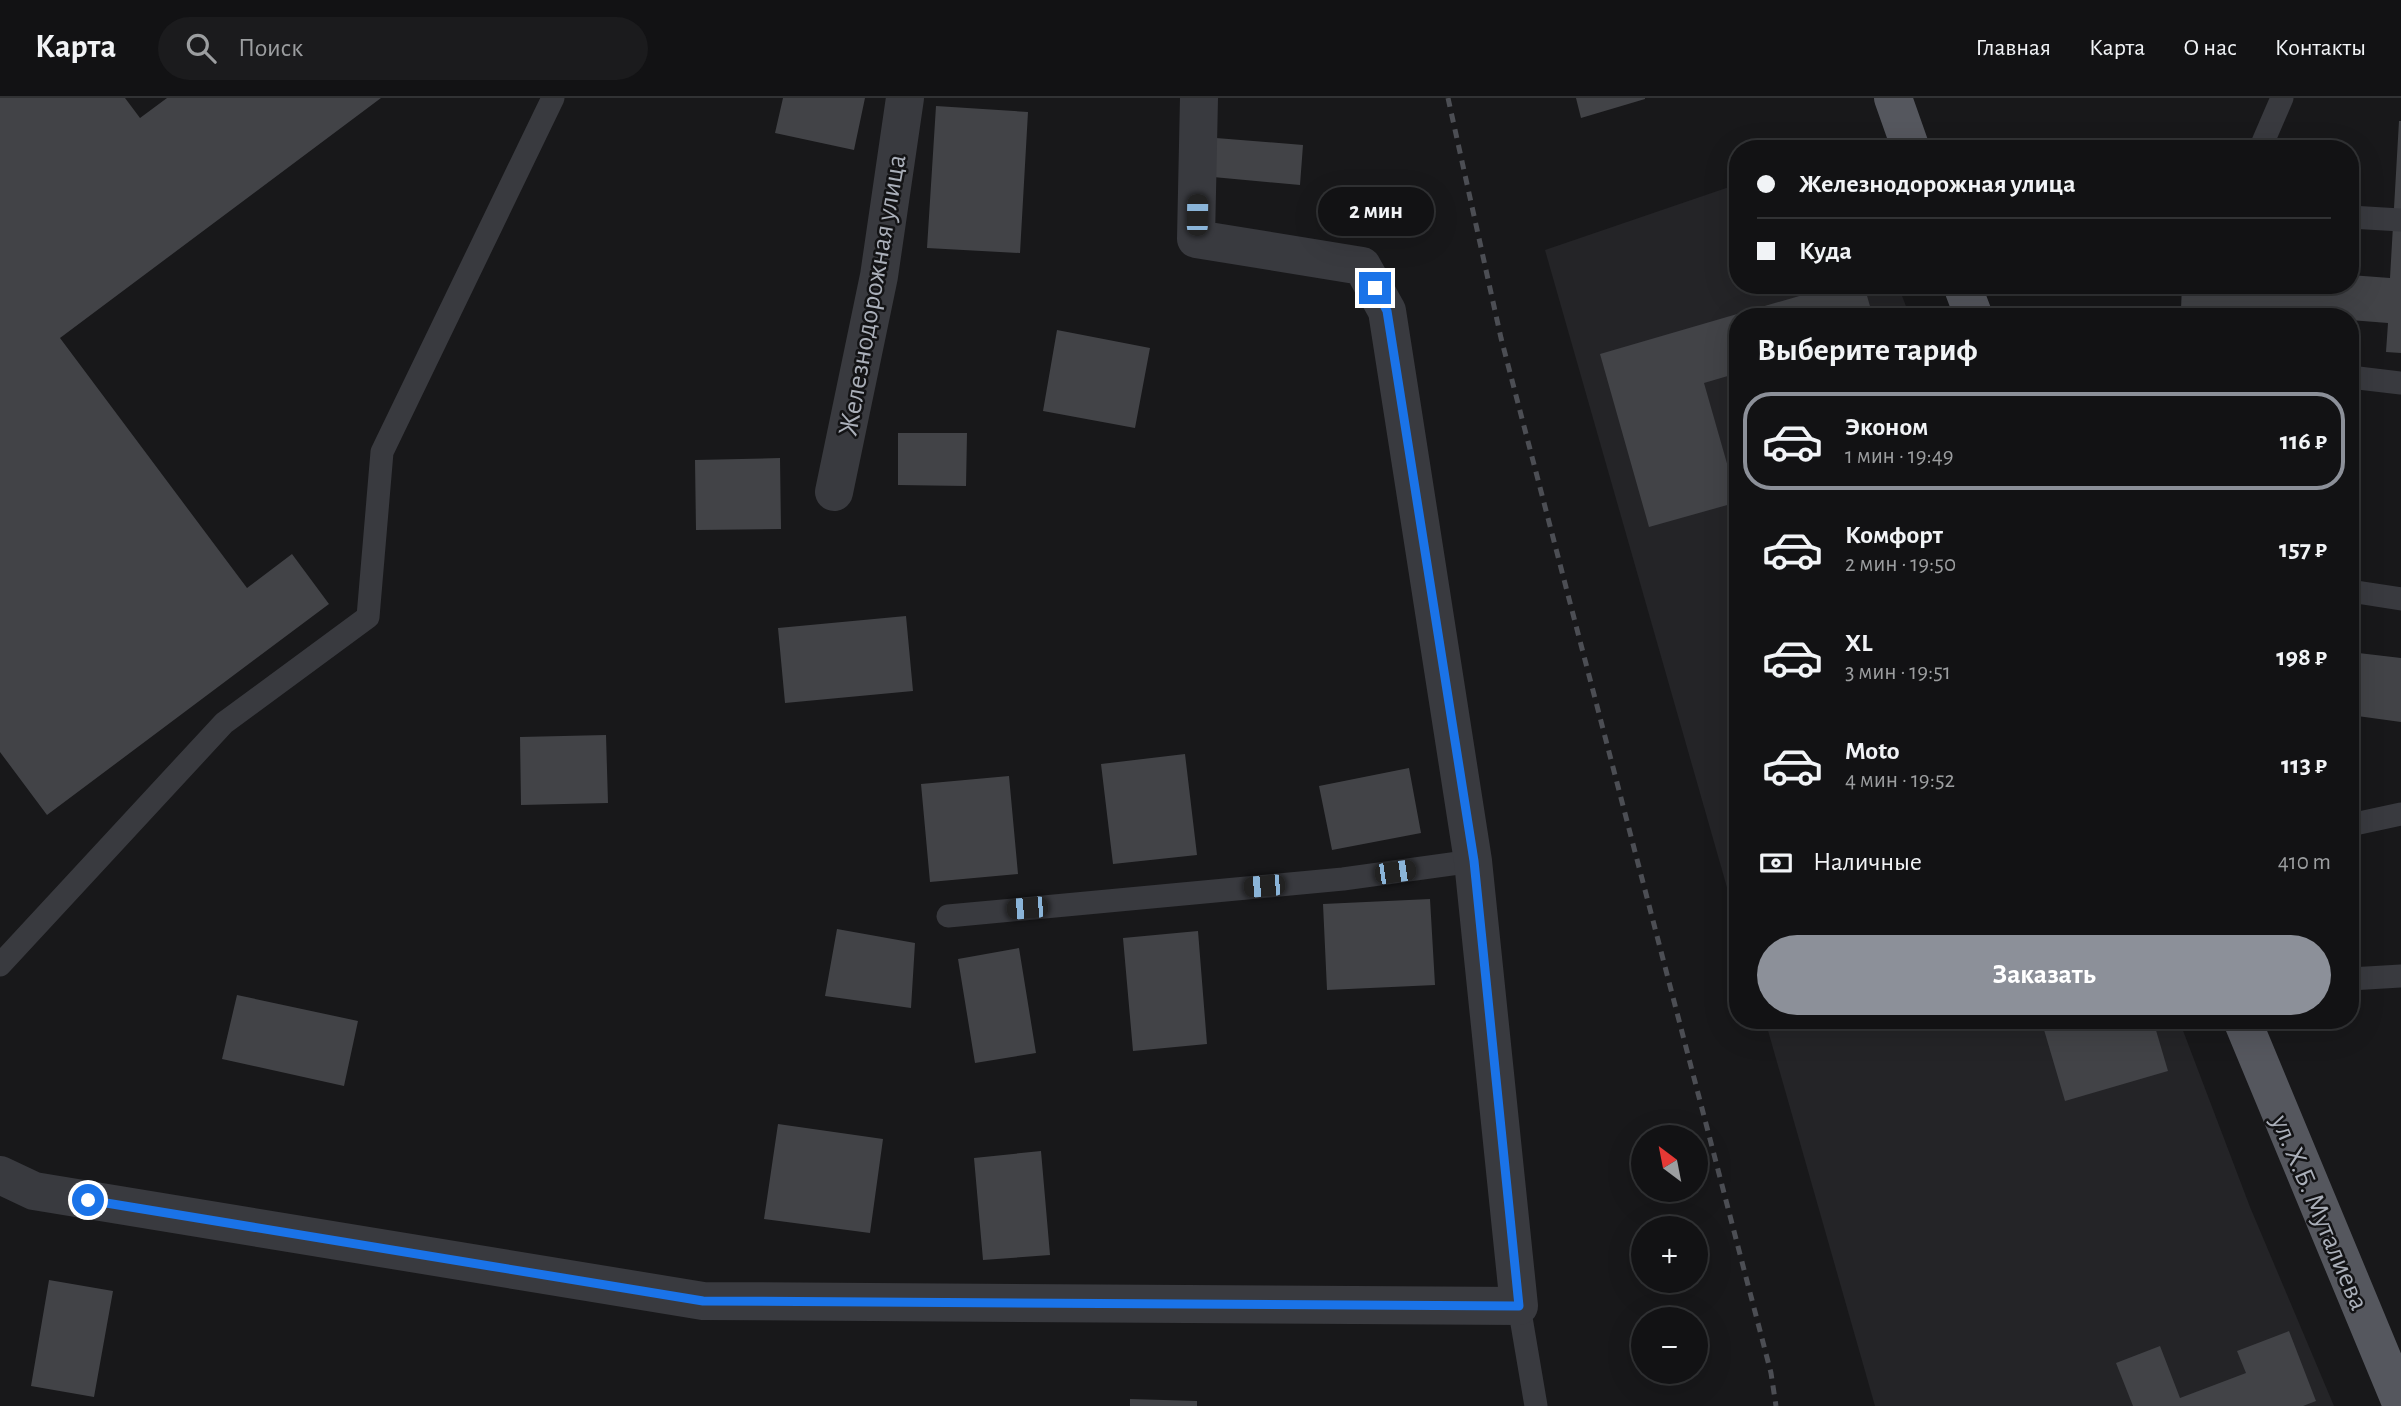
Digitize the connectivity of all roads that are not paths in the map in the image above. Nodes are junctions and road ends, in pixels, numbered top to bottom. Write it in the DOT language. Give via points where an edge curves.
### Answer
graph roads {
  1 [pos="553,98"];
  2 [pos="905,98"];
  3 [pos="1199,98"];
  4 [pos="1893,98"];
  5 [pos="1908,98"];
  6 [pos="2283,98"];
  7 [pos="1908,140"];
  8 [pos="1910,140"];
  9 [pos="2264,140"];
  10 [pos="2359,218"];
  11 [pos="2401,220"];
  12 [pos="2359,378"];
  13 [pos="2401,383"];
  14 [pos="834,492"];
  15 [pos="2359,592"];
  16 [pos="2401,599"];
  17 [pos="2401,814"];
  18 [pos="2359,823"];
  19 [pos="1474,861"];
  20 [pos="948,916"];
  21 [pos="0,965"];
  22 [pos="2401,976"];
  23 [pos="2359,978"];
  24 [pos="2246,1029"];
  25 [pos="0,1175"];
  26 [pos="1519,1306"];
  27 [pos="2401,1403"];
  28 [pos="1536,1406"];
  1 -- 21 [label="lane" via="382,452 368,617 224,723"];
  2 -- 14 [label="street, Железнодорожная улица" via="879,276"];
  3 -- 19 [label="street" via="1196,239 1362,266 1387,311"];
  4 -- 7 [label="main road"];
  5 -- 8 [label="main road"];
  6 -- 9 [label="lane"];
  10 -- 11 [label="lane"];
  12 -- 13 [label="lane"];
  15 -- 16 [label="lane"];
  17 -- 18 [label="lane"];
  19 -- 20 [label="lane" via="1343,879"];
  19 -- 26 [label="street"];
  22 -- 23 [label="lane"];
  24 -- 27 [label="main road, ул. Х.Б. Муталиева"];
  25 -- 26 [label="street" via="34,1191 703,1301"];
  26 -- 28 [label="lane"];
}
